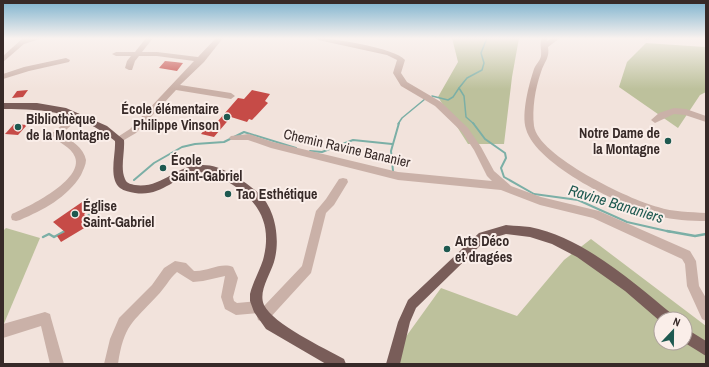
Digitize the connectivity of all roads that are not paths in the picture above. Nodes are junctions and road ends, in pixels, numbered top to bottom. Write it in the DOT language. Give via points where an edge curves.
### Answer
graph roads {
  1 [pos="135,55"];
  2 [pos="161,55"];
  3 [pos="205,55"];
  4 [pos="392,55"];
  5 [pos="545,55"];
  6 [pos="66,60"];
  7 [pos="201,60"];
  8 [pos="129,68"];
  9 [pos="3,77"];
  10 [pos="175,87"];
  11 [pos="231,96"];
  12 [pos="6,107"];
  13 [pos="77,116"];
  14 [pos="706,119"];
  15 [pos="654,120"];
  16 [pos="234,138"];
  17 [pos="120,140"];
  18 [pos="343,182"];
  19 [pos="503,186"];
  20 [pos="16,217"];
  21 [pos="706,218"];
  22 [pos="260,311"];
  23 [pos="657,311"];
  24 [pos="706,315"];
  25 [pos="3,331"];
  26 [pos="693,340"];
  27 [pos="706,349"];
  28 [pos="57,364"];
  29 [pos="112,364"];
  30 [pos="339,364"];
  31 [pos="393,364"];
  1 -- 8 [label="street"];
  2 -- 7 [label="street"];
  3 -- 7 [label="street"];
  4 -- 19 [label="street" via="401,60 397,73 401,80 438,104 454,118 472,138 490,173"];
  5 -- 21 [label="street" via="539,66 531,100 530,129 535,139 572,170 628,202 673,215"];
  6 -- 9 [label="street"];
  7 -- 10 [label="street"];
  10 -- 11 [label="street"];
  10 -- 17 [label="street" via="133,131"];
  12 -- 13 [label="main road" via="55,108"];
  13 -- 17 [label="main road" via="104,128"];
  13 -- 20 [label="street" via="55,134 80,155 79,170 58,195"];
  14 -- 15 [label="street" via="684,112 670,111"];
  16 -- 19 [label="street, Chemin Ravine Bananier" via="249,137 271,145 398,176"];
  17 -- 22 [label="main road" via="119,176 121,182 129,188 154,189 186,173 203,168 218,173 262,203 267,214 271,249 255,295"];
  18 -- 22 [label="street" via="321,211 307,269"];
  19 -- 24 [label="street" via="540,201 595,214 680,251 690,259 692,282 704,305"];
  22 -- 29 [label="street" via="236,309 229,305 227,297 232,278 229,271 195,276 188,274 182,267 175,266 125,319 114,345"];
  22 -- 30 [label="main road" via="272,324"];
  23 -- 31 [label="main road" via="619,279 560,242 517,230 493,231 483,236 412,304 404,322"];
  25 -- 28 [label="street" via="45,318"];
  26 -- 27 [label="main road"];
}
